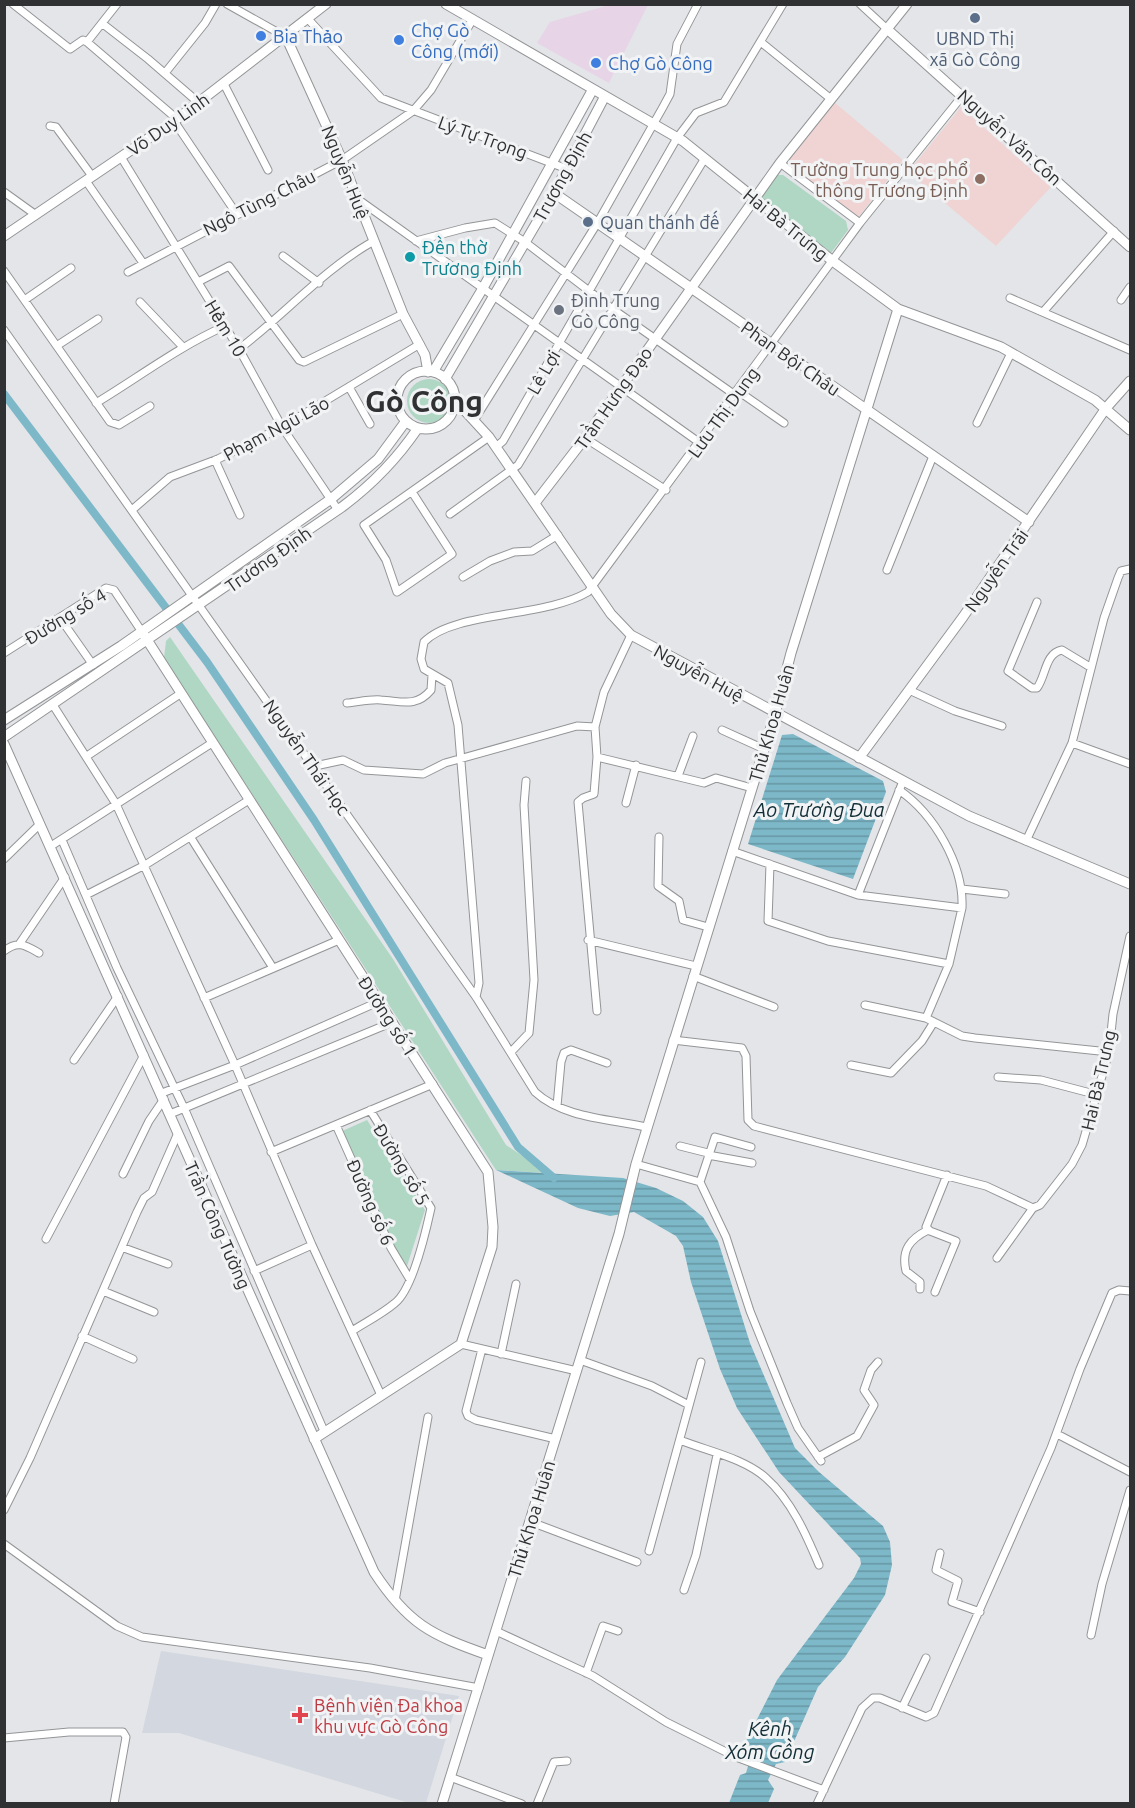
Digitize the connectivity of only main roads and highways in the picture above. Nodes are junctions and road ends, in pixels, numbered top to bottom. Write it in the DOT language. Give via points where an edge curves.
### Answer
graph roads {
  1 [pos="326,4"];
  2 [pos="446,4"];
  3 [pos="907,4"];
  4 [pos="887,29"];
  5 [pos="286,37"];
  6 [pos="593,89"];
  7 [pos="605,96"];
  8 [pos="554,193"];
  9 [pos="754,199"];
  10 [pos="4,236"];
  11 [pos="1131,247"];
  12 [pos="692,288"];
  13 [pos="898,309"];
  14 [pos="430,372"];
  15 [pos="445,379"];
  16 [pos="1131,381"];
  17 [pos="455,400"];
  18 [pos="1106,408"];
  19 [pos="868,411"];
  20 [pos="406,421"];
  21 [pos="418,428"];
  22 [pos="1131,430"];
  23 [pos="535,503"];
  24 [pos="1029,522"];
  25 [pos="142,632"];
  26 [pos="148,642"];
  27 [pos="775,714"];
  28 [pos="4,720"];
  29 [pos="4,737"];
  30 [pos="4,744"];
  31 [pos="859,758"];
  32 [pos="1131,884"];
  33 [pos="314,1439"];
  34 [pos="488,1655"];
  35 [pos="442,1803"];
  1 -- 5 [label="main road, Võ Duy Linh"];
  2 -- 6 [label="main road, Hai Bà Trưng"];
  3 -- 4 [label="main road, Trần Hưng Đạo"];
  4 -- 9 [label="main road, Trần Hưng Đạo"];
  4 -- 11 [label="main road, Nguyễn Văn Côn"];
  5 -- 10 [label="main road, Võ Duy Linh" via="176,120"];
  5 -- 14 [label="main road, Nguyễn Huệ" via="360,200"];
  6 -- 7 [label="main road, Hai Bà Trưng"];
  6 -- 14 [label="main road, Trương Định" via="483,288"];
  7 -- 8 [label="main road, Trương Định"];
  7 -- 9 [label="main road, Hai Bà Trưng" via="677,138"];
  8 -- 12 [label="main road, Phan Bội Châu"];
  8 -- 15 [label="main road, Trương Định"];
  9 -- 12 [label="main road, Trần Hưng Đạo"];
  9 -- 13 [label="main road, Hai Bà Trưng"];
  12 -- 19 [label="main road, Phan Bội Châu"];
  12 -- 23 [label="main road, Trần Hưng Đạo"];
  13 -- 18 [label="main road, Hai Bà Trưng" via="1011,353"];
  13 -- 19 [label="main road, Thủ Khoa Huân"];
  14 -- 15 [label="main road"];
  14 -- 20 [label="main road" via="414,374 401,386 398,405"];
  15 -- 17 [label="main road"];
  16 -- 18 [label="main road, Nguyễn Trãi"];
  17 -- 21 [label="main road" via="449,418 442,424"];
  17 -- 23 [label="main road, Nguyễn Huệ" via="489,437"];
  18 -- 22 [label="main road, Hai Bà Trưng"];
  18 -- 24 [label="main road, Nguyễn Trãi"];
  19 -- 24 [label="main road, Phan Bội Châu"];
  19 -- 27 [label="main road, Thủ Khoa Huân"];
  20 -- 21 [label="main road"];
  20 -- 25 [label="main road, Trương Định" via="378,459 331,499"];
  21 -- 26 [label="main road, Trương Định" via="379,477 338,510"];
  23 -- 27 [label="main road, Nguyễn Huệ" via="611,614 631,635"];
  24 -- 31 [label="main road, Nguyễn Trãi"];
  25 -- 26 [label="main road, Đường số 1"];
  25 -- 28 [label="main road"];
  26 -- 29 [label="main road"];
  26 -- 33 [label="main road, Đường số 1" via="488,1172 492,1247 460,1344"];
  27 -- 31 [label="main road, Nguyễn Huệ"];
  27 -- 34 [label="main road, Thủ Khoa Huân"];
  30 -- 33 [label="main road, Trần Công Tường"];
  31 -- 32 [label="main road, Nguyễn Huệ" via="969,816"];
  33 -- 34 [label="main road, Trần Công Tường" via="374,1572 395,1601 425,1629"];
  34 -- 35 [label="main road, Thủ Khoa Huân"];
}
